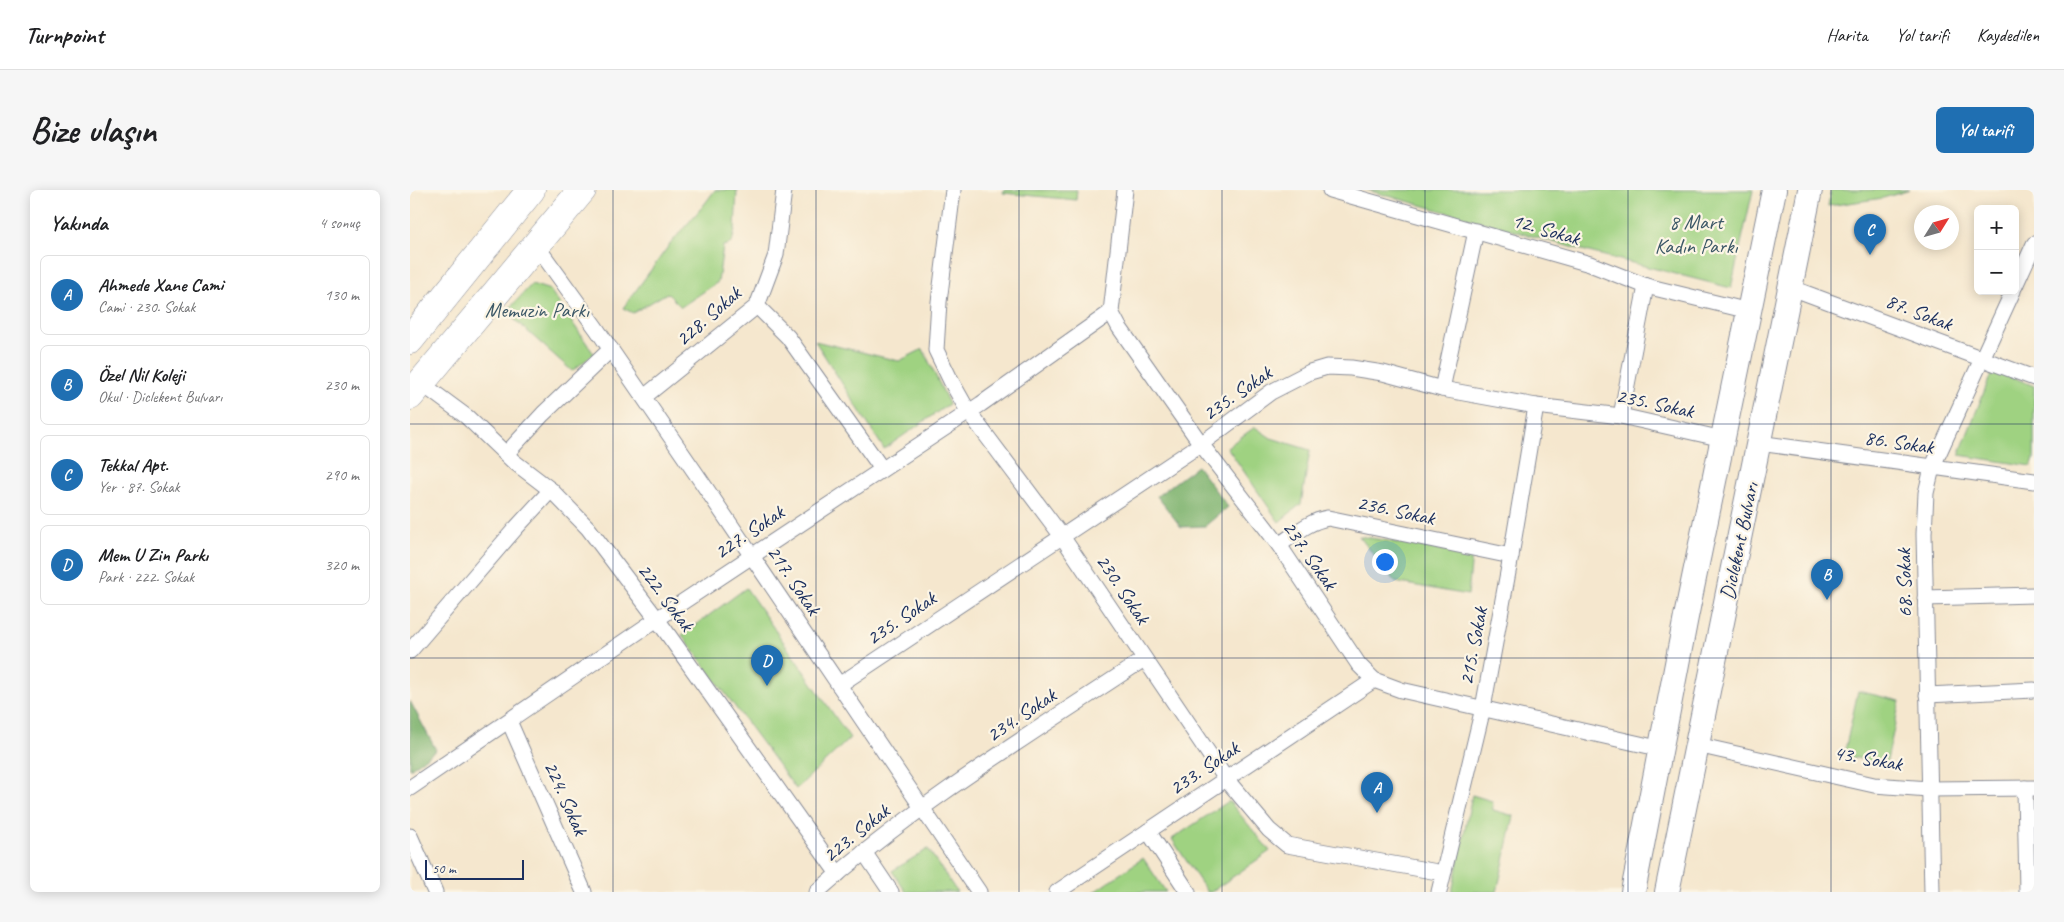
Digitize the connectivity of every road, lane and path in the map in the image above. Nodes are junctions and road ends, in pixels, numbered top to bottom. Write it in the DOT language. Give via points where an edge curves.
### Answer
graph roads {
  1 [pos="531,190"];
  2 [pos="582,190"];
  3 [pos="784,190"];
  4 [pos="953,190"];
  5 [pos="1125,190"];
  6 [pos="1330,190"];
  7 [pos="1774,190"];
  8 [pos="1810,190"];
  9 [pos="1476,231"];
  10 [pos="2034,244"];
  11 [pos="536,245"];
  12 [pos="2019,277"];
  13 [pos="1646,286"];
  14 [pos="1790,287"];
  15 [pos="2011,295"];
  16 [pos="757,306"];
  17 [pos="1749,311"];
  18 [pos="1111,312"];
  19 [pos="410,340"];
  20 [pos="611,349"];
  21 [pos="1982,359"];
  22 [pos="2034,378"];
  23 [pos="1442,389"];
  24 [pos="415,390"];
  25 [pos="644,397"];
  26 [pos="1536,406"];
  27 [pos="968,411"];
  28 [pos="1621,416"];
  29 [pos="1723,439"];
  30 [pos="1759,443"];
  31 [pos="1201,444"];
  32 [pos="506,454"];
  33 [pos="882,468"];
  34 [pos="1932,468"];
  35 [pos="2034,481"];
  36 [pos="551,490"];
  37 [pos="1062,536"];
  38 [pos="1279,545"];
  39 [pos="752,556"];
  40 [pos="1511,556"];
  41 [pos="2034,595"];
  42 [pos="1925,598"];
  43 [pos="657,619"];
  44 [pos="410,651"];
  45 [pos="1144,659"];
  46 [pos="1374,680"];
  47 [pos="839,685"];
  48 [pos="2034,690"];
  49 [pos="1927,695"];
  50 [pos="1483,708"];
  51 [pos="509,721"];
  52 [pos="1697,745"];
  53 [pos="1662,749"];
  54 [pos="1226,779"];
  55 [pos="410,788"];
  56 [pos="2030,788"];
  57 [pos="1929,789"];
  58 [pos="922,808"];
  59 [pos="1148,831"];
  60 [pos="410,836"];
  61 [pos="864,852"];
  62 [pos="838,874"];
  63 [pos="1443,874"];
  64 [pos="435,892"];
  65 [pos="584,892"];
  66 [pos="817,892"];
  67 [pos="891,892"];
  68 [pos="979,892"];
  69 [pos="1057,892"];
  70 [pos="1188,892"];
  71 [pos="1439,892"];
  72 [pos="1633,892"];
  73 [pos="1667,892"];
  74 [pos="1932,892"];
  75 [pos="2027,892"];
  1 -- 19 [label="highway"];
  2 -- 11 [label="highway"];
  3 -- 16 [label="street, 228. Sokak" via="776,255"];
  4 -- 27 [label="street, 230. Sokak" via="936,350"];
  5 -- 18 [label="street"];
  6 -- 9 [label="street, 12. Sokak"];
  7 -- 17 [label="main road, Diclekent Bulvarı"];
  8 -- 14 [label="main road, Diclekent Bulvarı"];
  9 -- 13 [label="street, 12. Sokak" via="1590,264"];
  9 -- 23 [label="street"];
  10 -- 12 [label="street"];
  11 -- 20 [label="street, 217. Sokak"];
  11 -- 24 [label="highway"];
  13 -- 17 [label="street, 12. Sokak"];
  13 -- 28 [label="street"];
  14 -- 21 [label="street, 87. Sokak"];
  14 -- 30 [label="main road, Diclekent Bulvarı"];
  15 -- 21 [label="street, 68. Sokak"];
  16 -- 25 [label="street, 228. Sokak"];
  16 -- 33 [label="street" via="788,337"];
  17 -- 29 [label="main road, Diclekent Bulvarı"];
  18 -- 27 [label="street, 227. Sokak"];
  18 -- 31 [label="street, 237. Sokak"];
  20 -- 25 [label="street, 217. Sokak"];
  20 -- 32 [label="street"];
  21 -- 22 [label="street, 87. Sokak"];
  21 -- 34 [label="street, 68. Sokak"];
  23 -- 26 [label="street, 235. Sokak"];
  23 -- 31 [label="street, 235. Sokak" via="1383,374 1326,367 1271,392"];
  24 -- 32 [label="street, 222. Sokak" via="467,417"];
  25 -- 39 [label="street, 217. Sokak"];
  26 -- 28 [label="street, 235. Sokak"];
  26 -- 40 [label="street, 215. Sokak"];
  27 -- 33 [label="street, 227. Sokak"];
  27 -- 37 [label="street, 230. Sokak"];
  28 -- 29 [label="street, 235. Sokak"];
  29 -- 53 [label="main road, Diclekent Bulvarı"];
  30 -- 34 [label="street, 86. Sokak"];
  30 -- 52 [label="main road, Diclekent Bulvarı"];
  31 -- 37 [label="street, 235. Sokak"];
  31 -- 38 [label="street, 237. Sokak"];
  32 -- 36 [label="street, 222. Sokak"];
  33 -- 39 [label="street, 227. Sokak"];
  34 -- 35 [label="street, 86. Sokak"];
  34 -- 42 [label="street, 68. Sokak" via="1926,493"];
  36 -- 43 [label="street, 222. Sokak" via="588,528"];
  36 -- 44 [label="street"];
  37 -- 45 [label="street, 230. Sokak"];
  37 -- 47 [label="street, 235. Sokak"];
  38 -- 40 [label="street, 236. Sokak" via="1306,526 1328,518"];
  38 -- 46 [label="street, 237. Sokak" via="1359,665"];
  39 -- 43 [label="street, 227. Sokak"];
  39 -- 47 [label="street, 217. Sokak"];
  40 -- 50 [label="street, 215. Sokak"];
  41 -- 42 [label="street"];
  42 -- 49 [label="street, 68. Sokak"];
  43 -- 51 [label="street, 227. Sokak"];
  43 -- 62 [label="street, 222. Sokak"];
  45 -- 54 [label="street, 230. Sokak"];
  45 -- 58 [label="street, 234. Sokak"];
  46 -- 50 [label="street, 237. Sokak" via="1401,690"];
  46 -- 54 [label="street, 233. Sokak"];
  47 -- 58 [label="street, 217. Sokak"];
  48 -- 49 [label="street"];
  49 -- 57 [label="street, 68. Sokak"];
  50 -- 53 [label="street, 237. Sokak"];
  50 -- 63 [label="street, 215. Sokak"];
  51 -- 55 [label="street, 227. Sokak"];
  51 -- 65 [label="street, 224. Sokak"];
  52 -- 57 [label="street, 43. Sokak" via="1874,785"];
  52 -- 73 [label="main road, Diclekent Bulvarı"];
  53 -- 72 [label="main road, Diclekent Bulvarı"];
  54 -- 59 [label="street, 233. Sokak"];
  54 -- 63 [label="street, 230. Sokak" via="1269,830 1287,845"];
  56 -- 57 [label="street, 43. Sokak"];
  56 -- 75 [label="street"];
  57 -- 74 [label="street, 68. Sokak"];
  58 -- 61 [label="street, 223. Sokak"];
  58 -- 68 [label="street, 217. Sokak"];
  59 -- 69 [label="street, 233. Sokak"];
  59 -- 70 [label="street"];
  60 -- 64 [label="street"];
  61 -- 62 [label="street, 223. Sokak"];
  61 -- 67 [label="street"];
  62 -- 66 [label="street, 223. Sokak"];
  63 -- 71 [label="street, 215. Sokak"];
}
